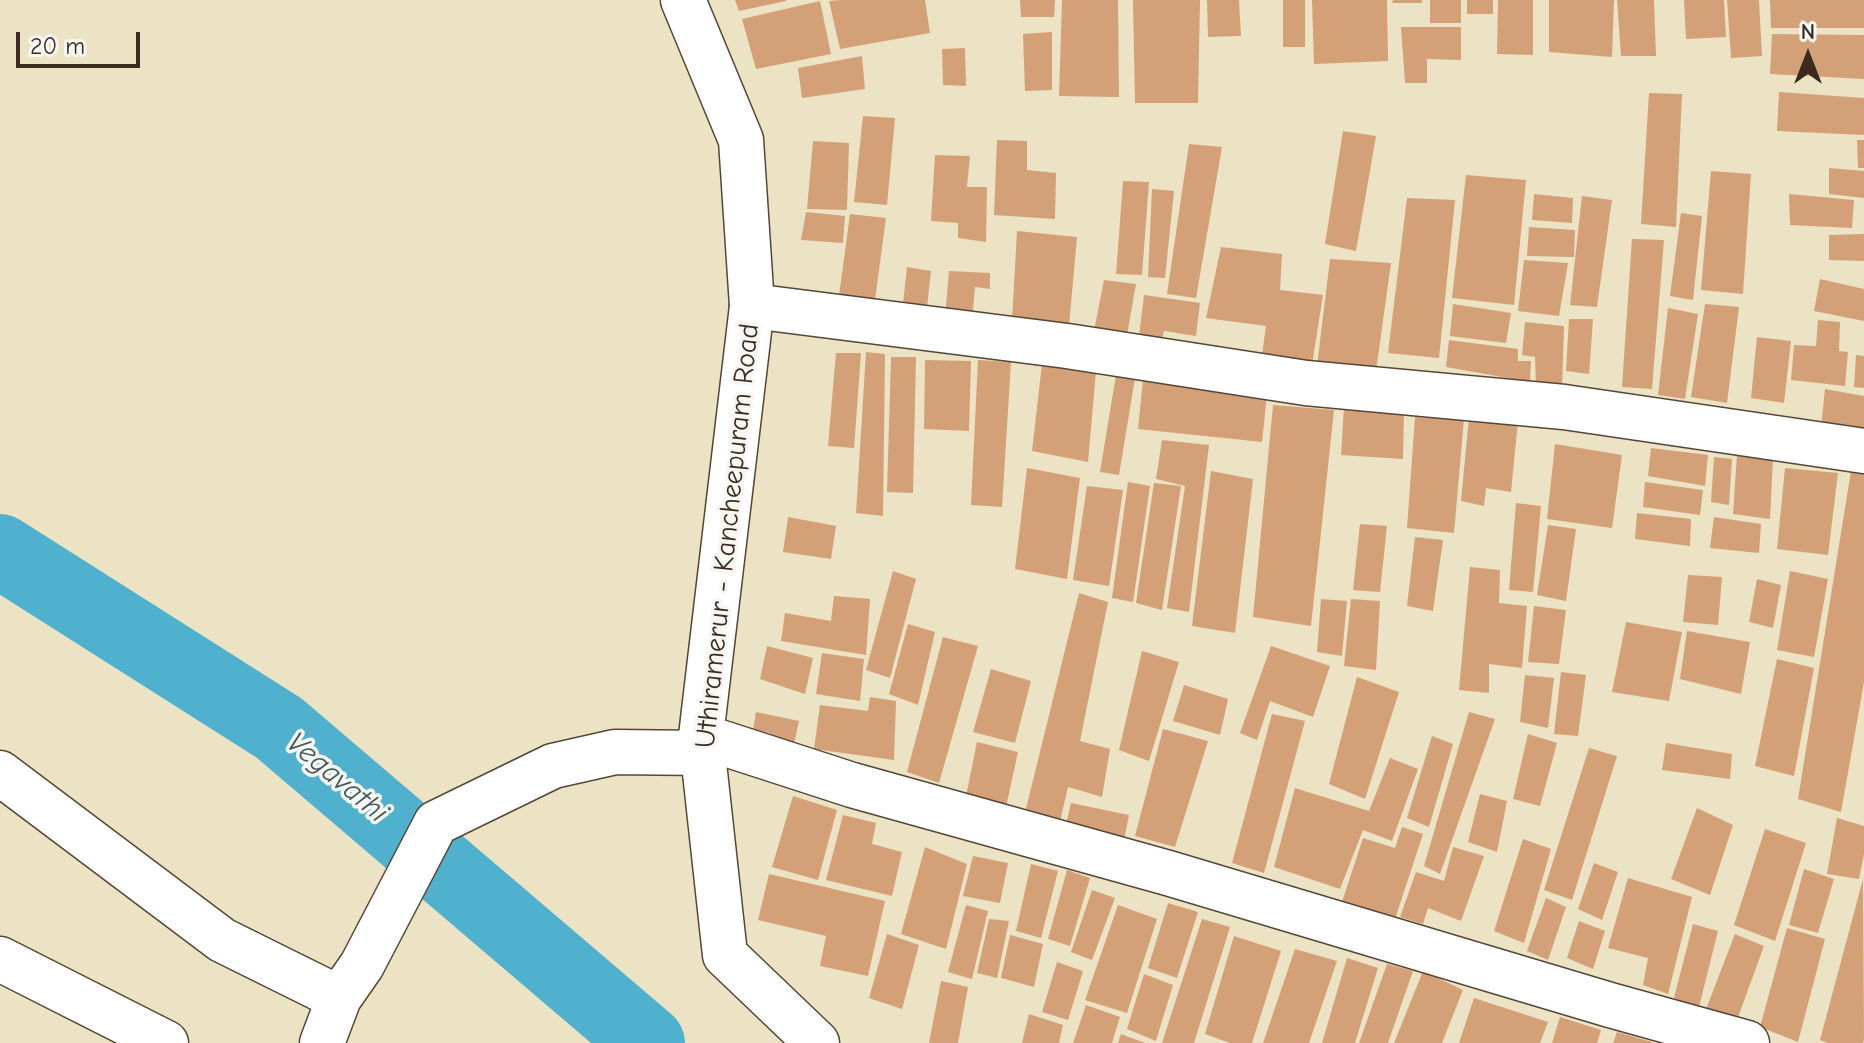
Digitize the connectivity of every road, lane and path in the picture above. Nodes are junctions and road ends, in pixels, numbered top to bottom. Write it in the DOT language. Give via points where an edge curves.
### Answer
graph roads {
  1 [pos="683,0"];
  2 [pos="752,306"];
  3 [pos="1864,451"];
  4 [pos="702,744"];
  5 [pos="0,773"];
  6 [pos="0,959"];
  7 [pos="350,981"];
  8 [pos="166,1043"];
  9 [pos="322,1043"];
  10 [pos="817,1043"];
  11 [pos="1747,1043"];
  1 -- 2 [label="street, Uthiramerur - Kancheepuram Road" via="741,140"];
  2 -- 3 [label="street" via="1306,383 1564,407"];
  2 -- 4 [label="street, Uthiramerur - Kancheepuram Road"];
  4 -- 7 [label="street" via="615,752 553,766 436,823"];
  4 -- 10 [label="street, Uthiramerur - Kancheepuram Road" via="725,955"];
  4 -- 11 [label="street" via="1168,873"];
  5 -- 7 [label="street" via="222,940"];
  6 -- 8 [label="street"];
  7 -- 9 [label="street"];
}
